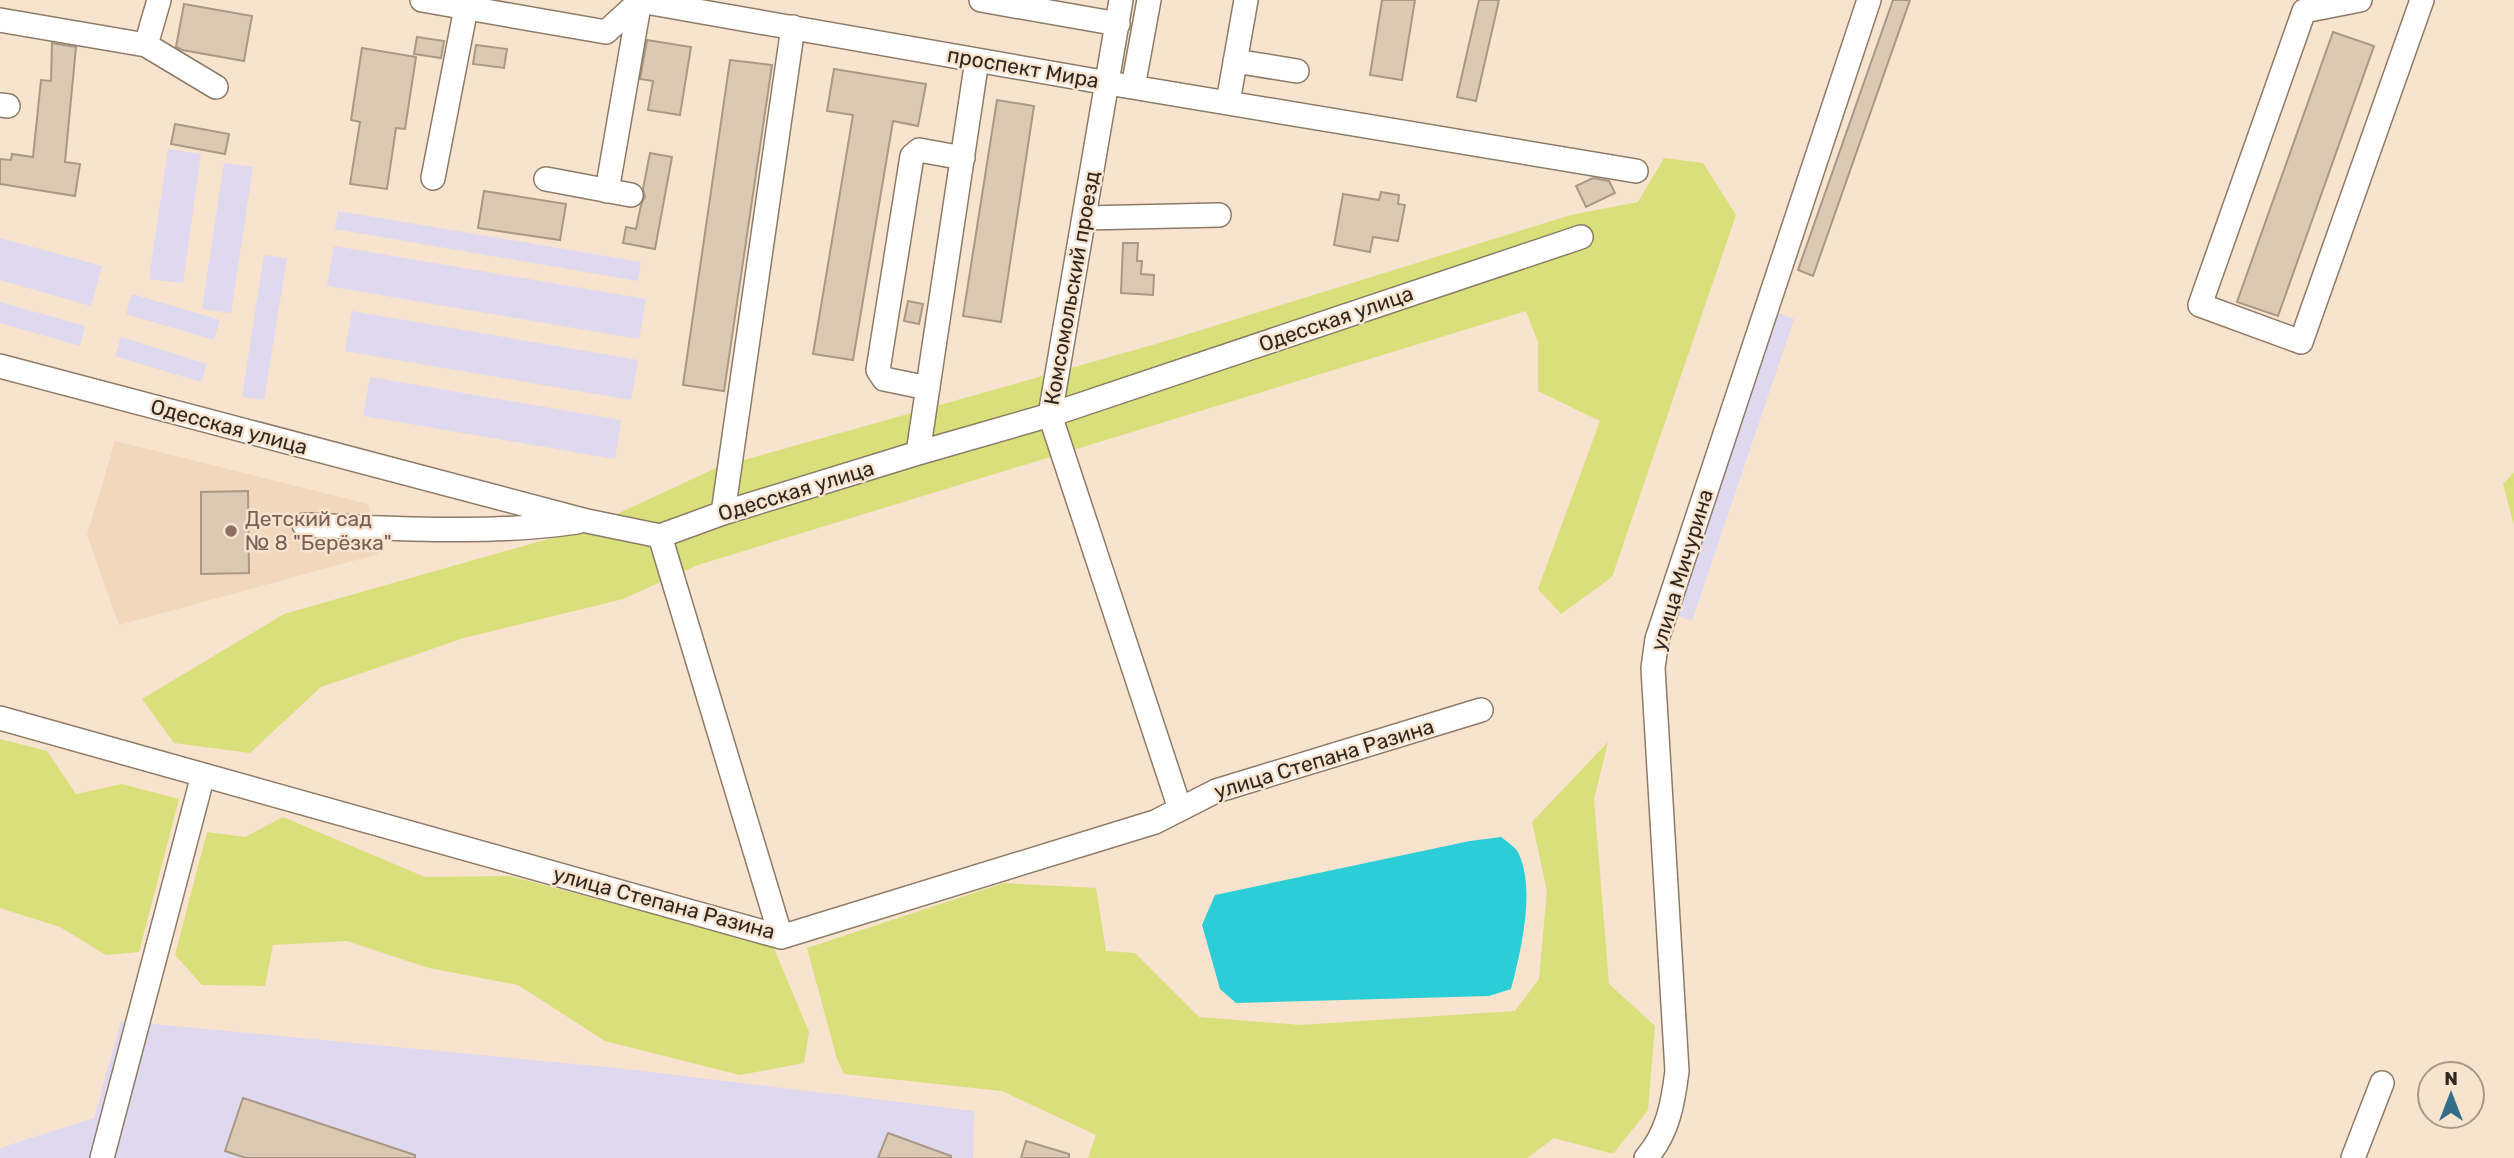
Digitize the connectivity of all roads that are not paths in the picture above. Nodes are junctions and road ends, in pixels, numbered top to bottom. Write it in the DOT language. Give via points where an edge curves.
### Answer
graph roads {
  1 [pos="159,0"];
  2 [pos="422,0"];
  3 [pos="640,0"];
  4 [pos="981,0"];
  5 [pos="1121,0"];
  6 [pos="1149,0"];
  7 [pos="1246,0"];
  8 [pos="1869,0"];
  9 [pos="2360,0"];
  10 [pos="2422,0"];
  11 [pos="466,8"];
  12 [pos="0,20"];
  13 [pos="1118,24"];
  14 [pos="793,27"];
  15 [pos="146,45"];
  16 [pos="977,60"];
  17 [pos="1235,61"];
  18 [pos="1297,71"];
  19 [pos="1108,83"];
  20 [pos="216,87"];
  21 [pos="1133,87"];
  22 [pos="1228,103"];
  23 [pos="963,158"];
  24 [pos="1636,171"];
  25 [pos="433,178"];
  26 [pos="546,179"];
  27 [pos="607,191"];
  28 [pos="631,195"];
  29 [pos="1219,215"];
  30 [pos="1085,218"];
  31 [pos="1581,237"];
  32 [pos="0,366"];
  33 [pos="928,388"];
  34 [pos="1050,415"];
  35 [pos="918,453"];
  36 [pos="723,513"];
  37 [pos="587,521"];
  38 [pos="304,525"];
  39 [pos="660,536"];
  40 [pos="1481,710"];
  41 [pos="0,718"];
  42 [pos="203,775"];
  43 [pos="1180,809"];
  44 [pos="781,937"];
  45 [pos="2382,1083"];
  46 [pos="102,1158"];
  47 [pos="1646,1158"];
  48 [pos="2353,1158"];
  1 -- 15 [label="street"];
  2 -- 11 [label="street"];
  3 -- 11 [label="street" via="606,33"];
  3 -- 14 [label="street, проспект Мира"];
  3 -- 27 [label="street"];
  4 -- 13 [label="street"];
  5 -- 13 [label="street, Комсомольский проезд"];
  6 -- 21 [label="street"];
  7 -- 17 [label="street"];
  8 -- 47 [label="street, улица Мичурина" via="1657,639 1653,668 1677,1071 1671,1114"];
  9 -- 10 [label="street" via="2304,11 2200,305 2301,342"];
  11 -- 25 [label="street"];
  12 -- 15 [label="street"];
  13 -- 19 [label="street, Комсомольский проезд"];
  14 -- 16 [label="street, проспект Мира"];
  14 -- 36 [label="street"];
  15 -- 20 [label="street"];
  16 -- 19 [label="street, проспект Мира"];
  16 -- 23 [label="street"];
  17 -- 18 [label="street"];
  17 -- 22 [label="street"];
  19 -- 21 [label="street, проспект Мира"];
  19 -- 30 [label="street, Комсомольский проезд"];
  21 -- 22 [label="street, проспект Мира"];
  22 -- 24 [label="street, проспект Мира"];
  23 -- 33 [label="street"];
  23 -- 33 [label="street" via="919,150 912,156 878,370 884,379"];
  26 -- 27 [label="street"];
  27 -- 28 [label="street"];
  29 -- 30 [label="street"];
  30 -- 34 [label="street, Комсомольский проезд"];
  31 -- 34 [label="street, Одесская улица"];
  32 -- 37 [label="street, Одесская улица"];
  33 -- 35 [label="street"];
  34 -- 35 [label="street, Одесская улица"];
  34 -- 43 [label="street, Комсомольский проезд"];
  35 -- 36 [label="street, Одесская улица"];
  36 -- 39 [label="street, Одесская улица"];
  37 -- 38 [label="street" via="537,528"];
  37 -- 39 [label="street, Одесская улица"];
  39 -- 44 [label="street"];
  40 -- 43 [label="street, улица Степана Разина" via="1216,791"];
  41 -- 42 [label="street, улица Степана Разина"];
  42 -- 44 [label="street, улица Степана Разина"];
  42 -- 46 [label="street"];
  43 -- 44 [label="street, улица Степана Разина" via="1155,822"];
  45 -- 48 [label="street"];
}
